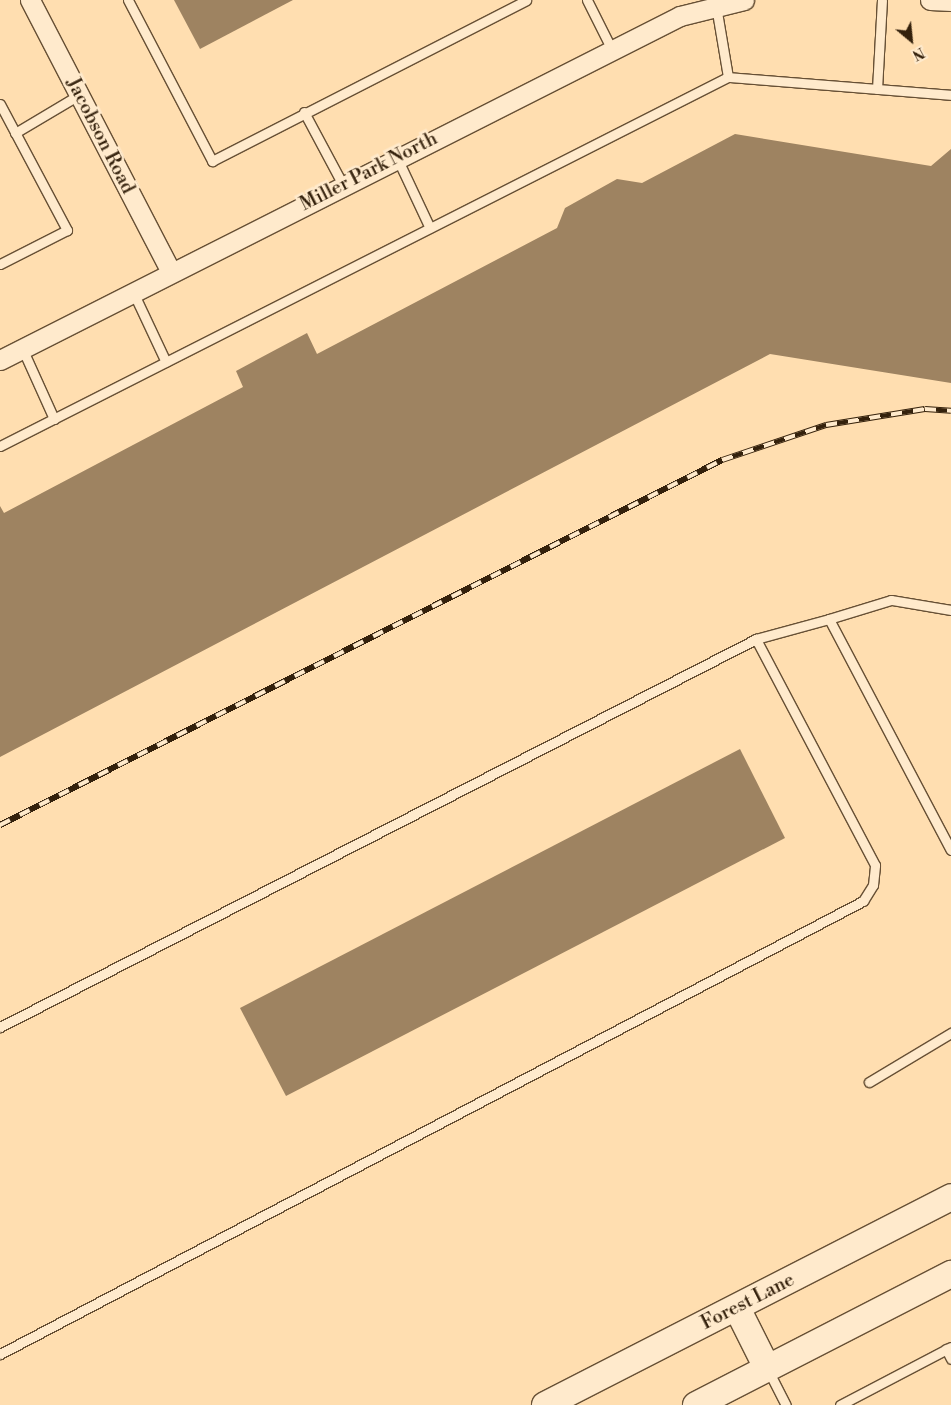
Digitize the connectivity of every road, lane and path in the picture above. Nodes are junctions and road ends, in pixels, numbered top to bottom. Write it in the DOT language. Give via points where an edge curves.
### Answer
graph roads {
  1 [pos="30,0"];
  2 [pos="128,0"];
  3 [pos="526,0"];
  4 [pos="587,0"];
  5 [pos="744,0"];
  6 [pos="882,0"];
  7 [pos="930,0"];
  8 [pos="951,1"];
  9 [pos="715,4"];
  10 [pos="612,50"];
  11 [pos="728,78"];
  12 [pos="877,89"];
  13 [pos="79,95"];
  14 [pos="951,95"];
  15 [pos="0,104"];
  16 [pos="304,112"];
  17 [pos="15,133"];
  18 [pos="397,158"];
  19 [pos="343,185"];
  20 [pos="430,228"];
  21 [pos="0,264"];
  22 [pos="170,272"];
  23 [pos="133,292"];
  24 [pos="22,348"];
  25 [pos="0,360"];
  26 [pos="166,362"];
  27 [pos="54,419"];
  28 [pos="0,446"];
  29 [pos="951,610"];
  30 [pos="829,619"];
  31 [pos="756,640"];
  32 [pos="951,850"];
  33 [pos="0,1027"];
  34 [pos="951,1033"];
  35 [pos="869,1082"];
  36 [pos="951,1197"];
  37 [pos="951,1274"];
  38 [pos="737,1308"];
  39 [pos="948,1348"];
  40 [pos="0,1354"];
  41 [pos="951,1359"];
  42 [pos="767,1368"];
  43 [pos="545,1405"];
  44 [pos="696,1405"];
  45 [pos="786,1405"];
  46 [pos="840,1405"];
  1 -- 13 [label="street, Jacobson Road"];
  2 -- 16 [label="lane" via="212,161"];
  3 -- 16 [label="lane"];
  4 -- 10 [label="lane"];
  5 -- 9 [label="street, Miller Park North"];
  6 -- 12 [label="lane"];
  7 -- 8 [label="street"];
  9 -- 10 [label="street, Miller Park North"];
  9 -- 11 [label="lane"];
  10 -- 18 [label="street, Miller Park North"];
  11 -- 12 [label="lane"];
  11 -- 20 [label="lane"];
  12 -- 14 [label="lane"];
  13 -- 17 [label="lane"];
  13 -- 22 [label="street, Jacobson Road"];
  15 -- 17 [label="lane"];
  16 -- 19 [label="lane"];
  17 -- 21 [label="lane" via="66,230"];
  18 -- 19 [label="street, Miller Park North"];
  18 -- 20 [label="lane"];
  19 -- 22 [label="street, Miller Park North"];
  20 -- 26 [label="lane"];
  22 -- 23 [label="street, Miller Park North"];
  23 -- 24 [label="street, Miller Park North"];
  23 -- 26 [label="lane"];
  24 -- 25 [label="street, Miller Park North"];
  24 -- 27 [label="lane"];
  26 -- 27 [label="lane"];
  27 -- 28 [label="lane"];
  29 -- 30 [label="lane" via="892,600"];
  30 -- 31 [label="lane"];
  30 -- 32 [label="lane"];
  31 -- 33 [label="lane"];
  31 -- 40 [label="lane" via="875,865 874,885 863,901"];
  34 -- 35 [label="lane"];
  36 -- 38 [label="main road, Forest Lane"];
  37 -- 42 [label="main road"];
  38 -- 42 [label="main road"];
  38 -- 43 [label="main road, Forest Lane"];
  39 -- 41 [label="lane"];
  39 -- 46 [label="lane"];
  42 -- 44 [label="main road"];
  42 -- 45 [label="lane"];
}
